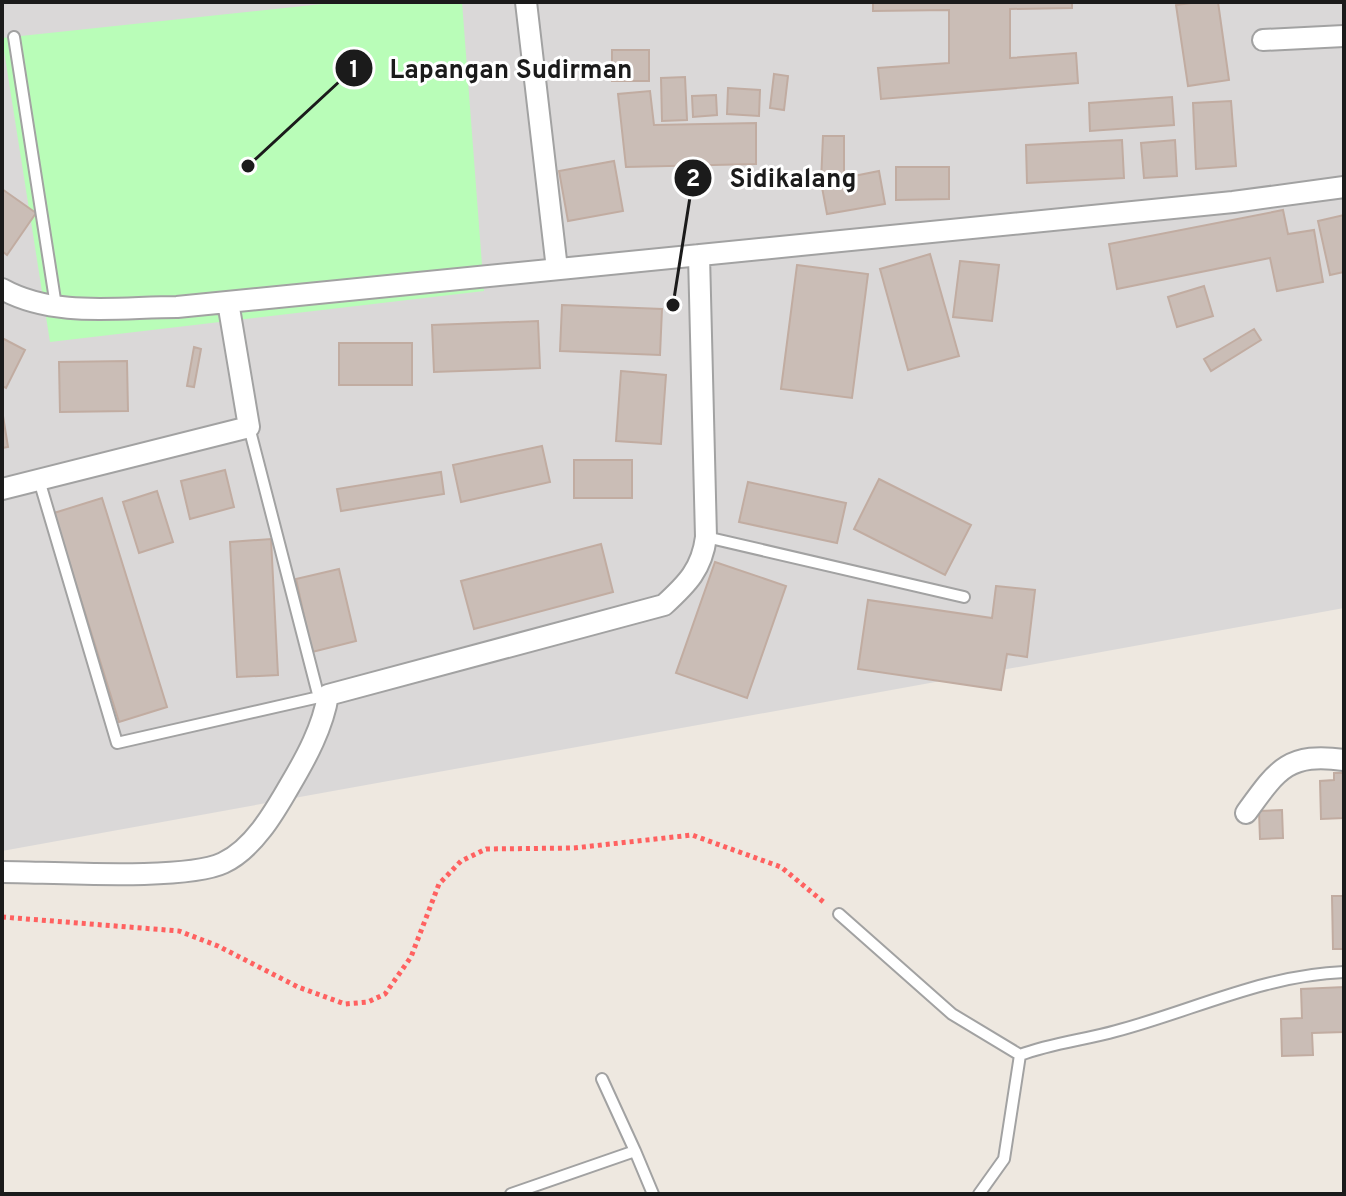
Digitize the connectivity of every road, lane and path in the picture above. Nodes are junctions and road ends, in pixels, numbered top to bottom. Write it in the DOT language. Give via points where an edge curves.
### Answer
graph roads {
  1 [pos="526,2"];
  2 [pos="1344,36"];
  3 [pos="14,37"];
  4 [pos="1263,40"];
  5 [pos="1344,187"];
  6 [pos="699,255"];
  7 [pos="557,269"];
  8 [pos="2,289"];
  9 [pos="228,302"];
  10 [pos="56,308"];
  11 [pos="249,427"];
  12 [pos="39,480"];
  13 [pos="2,489"];
  14 [pos="706,537"];
  15 [pos="964,597"];
  16 [pos="324,696"];
  17 [pos="1344,760"];
  18 [pos="1246,813"];
  19 [pos="2,872"];
  20 [pos="839,914"];
  21 [pos="2,917"];
  22 [pos="1344,972"];
  23 [pos="1020,1055"];
  24 [pos="602,1079"];
  25 [pos="635,1151"];
  26 [pos="511,1194"];
  27 [pos="653,1194"];
  28 [pos="979,1194"];
  1 -- 7 [label="street"];
  2 -- 4 [label="street"];
  3 -- 10 [label="lane"];
  5 -- 6 [label="street"];
  6 -- 7 [label="street"];
  6 -- 14 [label="street"];
  7 -- 9 [label="street"];
  8 -- 10 [label="street" via="25,302"];
  9 -- 10 [label="street"];
  9 -- 11 [label="street"];
  11 -- 12 [label="street"];
  11 -- 16 [label="lane"];
  12 -- 13 [label="street"];
  12 -- 16 [label="lane" via="117,743"];
  14 -- 15 [label="lane"];
  14 -- 16 [label="street" via="703,561 664,605"];
  16 -- 19 [label="street" via="326,710 280,802 240,853 221,864 175,872"];
  17 -- 18 [label="street" via="1317,756 1285,765"];
  20 -- 21 [label="path" via="781,867 692,835 574,848 486,849 461,861 439,884 411,957 385,994 345,1004 179,931"];
  20 -- 23 [label="lane" via="952,1014"];
  22 -- 23 [label="lane" via="1241,991"];
  23 -- 28 [label="lane" via="1004,1159"];
  24 -- 25 [label="lane"];
  25 -- 26 [label="lane"];
  25 -- 27 [label="lane"];
}
